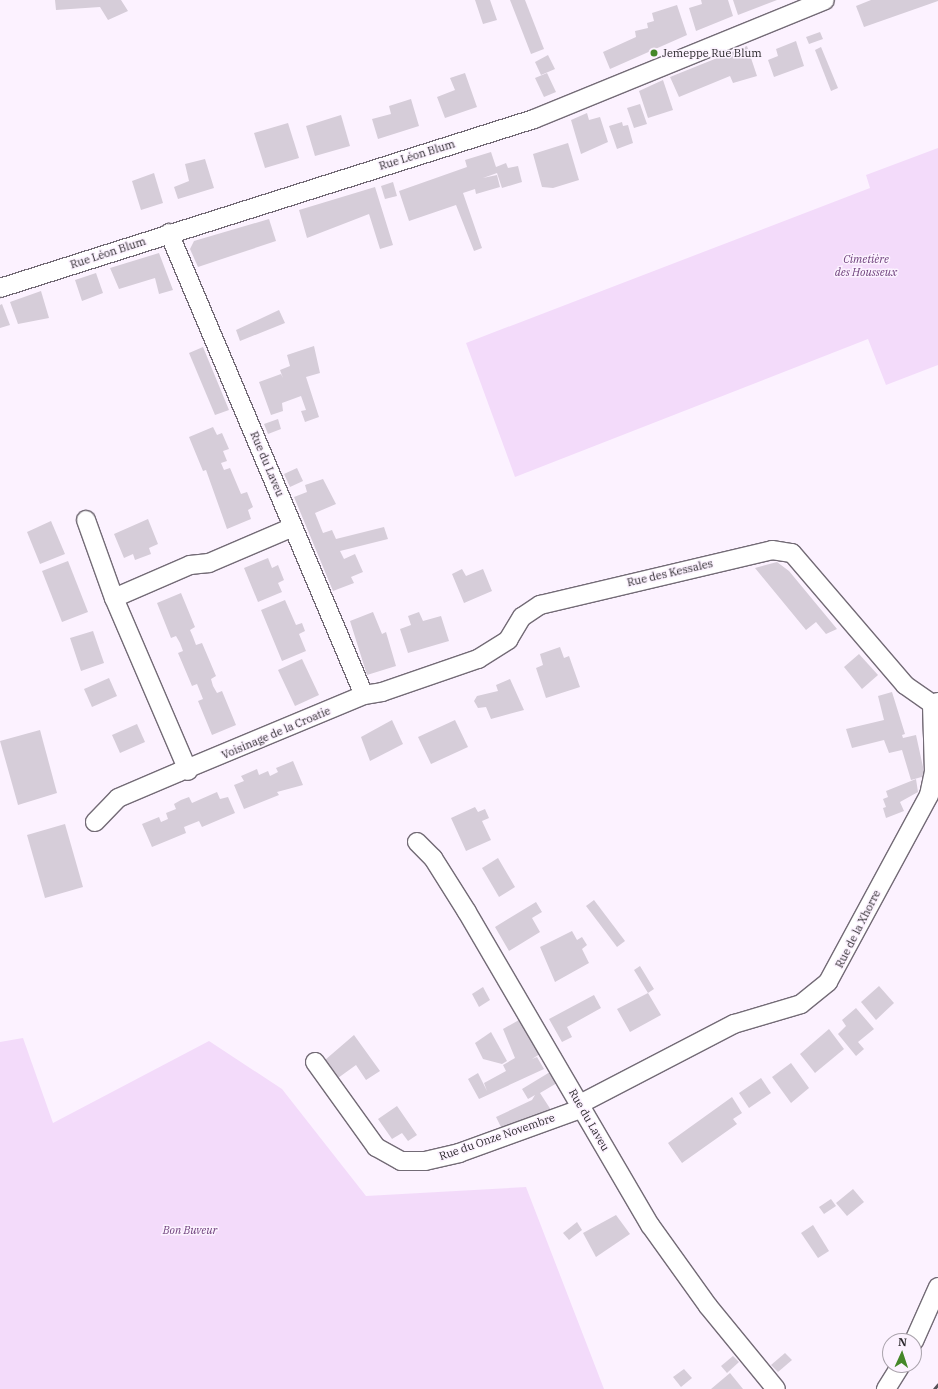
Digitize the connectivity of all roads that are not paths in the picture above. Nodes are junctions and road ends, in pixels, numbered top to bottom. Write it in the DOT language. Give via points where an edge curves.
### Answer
graph roads {
  1 [pos="821,1"];
  2 [pos="799,4"];
  3 [pos="169,233"];
  4 [pos="0,288"];
  5 [pos="86,520"];
  6 [pos="293,527"];
  7 [pos="114,598"];
  8 [pos="364,695"];
  9 [pos="935,703"];
  10 [pos="188,771"];
  11 [pos="95,822"];
  12 [pos="417,842"];
  13 [pos="315,1062"];
  14 [pos="581,1106"];
  15 [pos="938,1287"];
  16 [pos="918,1333"];
  17 [pos="896,1373"];
  18 [pos="776,1389"];
  19 [pos="886,1389"];
  1 -- 2 [label="street, Rue Léon Blum"];
  2 -- 3 [label="street, Rue Léon Blum" via="534,119"];
  3 -- 4 [label="street, Rue Léon Blum"];
  3 -- 6 [label="street, Rue du Laveu"];
  5 -- 7 [label="street"];
  6 -- 7 [label="street" via="209,563 190,565"];
  6 -- 8 [label="street, Rue du Laveu"];
  7 -- 10 [label="street"];
  8 -- 9 [label="street, Rue des Kessales" via="382,692 478,659 508,640 522,617 540,605 700,565 784,549 792,553 904,685"];
  8 -- 10 [label="street, Voisinage de la Croatie"];
  9 -- 14 [label="street, Rue de la Xhorre" via="934,772 929,795 828,982 800,1004 734,1024"];
  10 -- 11 [label="street, Voisinage de la Croatie" via="118,798"];
  12 -- 14 [label="street, Rue du Laveu" via="433,858 467,912"];
  13 -- 14 [label="street, Rue du Onze Novembre" via="376,1147 401,1161 425,1161 459,1153"];
  14 -- 18 [label="street, Rue du Laveu" via="665,1247"];
  15 -- 16 [label="street"];
  17 -- 19 [label="street"];
}
